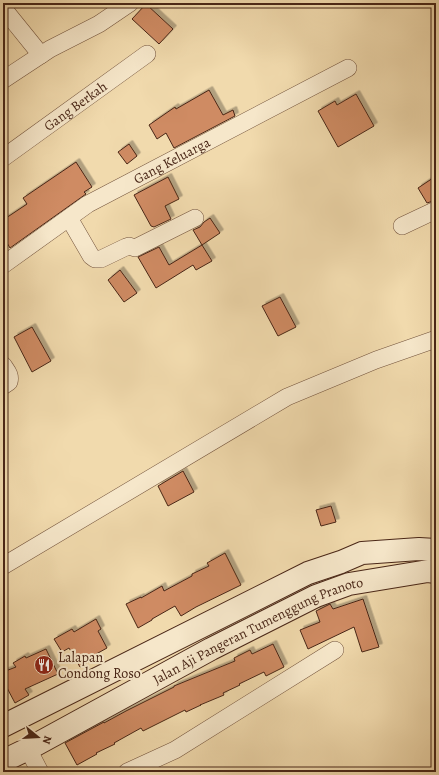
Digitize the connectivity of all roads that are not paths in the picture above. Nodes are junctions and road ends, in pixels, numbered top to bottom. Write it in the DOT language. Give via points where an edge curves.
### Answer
graph roads {
  1 [pos="130,3"];
  2 [pos="3,8"];
  3 [pos="147,54"];
  4 [pos="41,55"];
  5 [pos="348,68"];
  6 [pos="3,80"];
  7 [pos="3,158"];
  8 [pos="436,210"];
  9 [pos="69,218"];
  10 [pos="195,218"];
  11 [pos="402,226"];
  12 [pos="3,265"];
  13 [pos="436,339"];
  14 [pos="3,365"];
  15 [pos="3,386"];
  16 [pos="436,550"];
  17 [pos="3,566"];
  18 [pos="436,572"];
  19 [pos="335,650"];
  20 [pos="3,726"];
  21 [pos="28,749"];
  22 [pos="3,761"];
  23 [pos="40,772"];
  24 [pos="127,772"];
  1 -- 4 [label="street" via="99,24"];
  2 -- 4 [label="street"];
  3 -- 7 [label="street, Gang Berkah"];
  4 -- 6 [label="street"];
  5 -- 9 [label="street, Gang Keluarga" via="88,204"];
  8 -- 11 [label="street"];
  9 -- 10 [label="street" via="95,259 101,259 129,246 135,248"];
  9 -- 12 [label="street, Gang Keluarga"];
  13 -- 17 [label="street" via="376,360 287,397"];
  14 -- 15 [label="street" via="10,379"];
  16 -- 20 [label="main road, Jalan Aji Pangeran Tumenggung Pranoto" via="362,553 308,574"];
  18 -- 21 [label="main road, Jalan Aji Pangeran Tumenggung Pranoto" via="428,571 349,584 316,596 211,649"];
  19 -- 24 [label="street" via="174,750"];
  21 -- 22 [label="main road, Jalan Aji Pangeran Tumenggung Pranoto"];
  21 -- 23 [label="street"];
}
